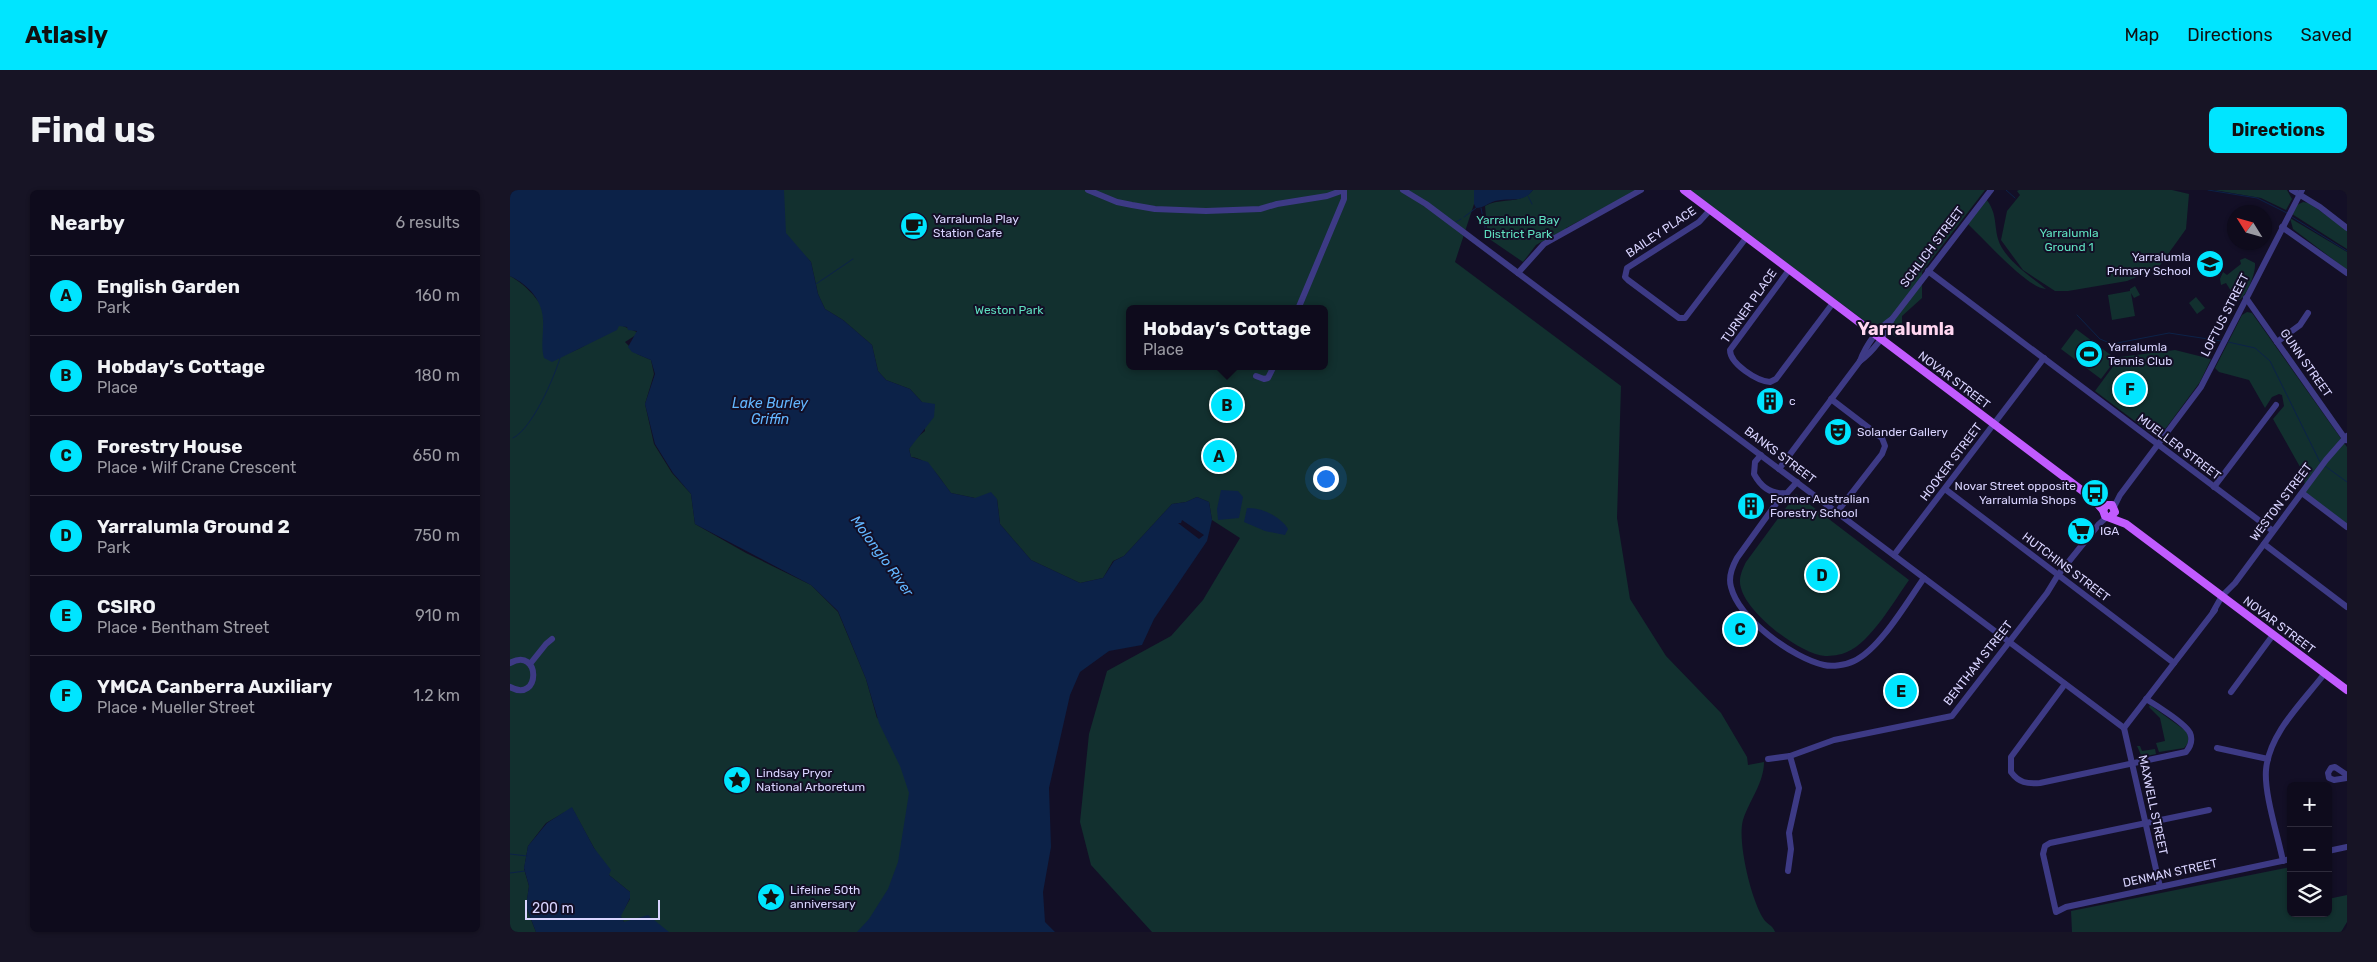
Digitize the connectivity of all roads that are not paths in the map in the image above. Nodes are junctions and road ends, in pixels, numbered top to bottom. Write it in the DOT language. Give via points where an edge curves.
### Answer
graph roads {
  1 [pos="1088,190"];
  2 [pos="1344,190"];
  3 [pos="1403,190"];
  4 [pos="1684,190"];
  5 [pos="1991,190"];
  6 [pos="2292,190"];
  7 [pos="1637,191"];
  8 [pos="2301,192"];
  9 [pos="1710,210"];
  10 [pos="2282,227"];
  11 [pos="2347,228"];
  12 [pos="1746,238"];
  13 [pos="1789,270"];
  14 [pos="1928,271"];
  15 [pos="1518,273"];
  16 [pos="2347,274"];
  17 [pos="2246,298"];
  18 [pos="1833,303"];
  19 [pos="1300,305"];
  20 [pos="2308,313"];
  21 [pos="1878,337"];
  22 [pos="2277,342"];
  23 [pos="2044,358"];
  24 [pos="1272,370"];
  25 [pos="1256,376"];
  26 [pos="1831,399"];
  27 [pos="2276,405"];
  28 [pos="1993,424"];
  29 [pos="2346,438"];
  30 [pos="2158,445"];
  31 [pos="1761,455"];
  32 [pos="1779,468"];
  33 [pos="1797,482"];
  34 [pos="2214,487"];
  35 [pos="1945,489"];
  36 [pos="2302,493"];
  37 [pos="1783,494"];
  38 [pos="2109,510"];
  39 [pos="1837,512"];
  40 [pos="2347,527"];
  41 [pos="2273,532"];
  42 [pos="2264,544"];
  43 [pos="1894,555"];
  44 [pos="2060,576"];
  45 [pos="1924,578"];
  46 [pos="2224,597"];
  47 [pos="2347,607"];
  48 [pos="2274,635"];
  49 [pos="552,639"];
  50 [pos="2010,642"];
  51 [pos="510,663"];
  52 [pos="2174,663"];
  53 [pos="530,664"];
  54 [pos="2325,674"];
  55 [pos="2065,684"];
  56 [pos="510,687"];
  57 [pos="2347,690"];
  58 [pos="2231,692"];
  59 [pos="2146,699"];
  60 [pos="2124,728"];
  61 [pos="2217,748"];
  62 [pos="1790,756"];
  63 [pos="1768,759"];
  64 [pos="2268,759"];
  65 [pos="2132,763"];
  66 [pos="2209,810"];
  67 [pos="2146,823"];
  68 [pos="2347,847"];
  69 [pos="2332,850"];
  70 [pos="2287,860"];
  71 [pos="2283,861"];
  72 [pos="1788,871"];
  73 [pos="2160,887"];
  1 -- 2 [label="street" via="1132,205 1206,211 1260,208"];
  2 -- 19 [label="street" via="1344,199"];
  3 -- 15 [label="street, BANKS STREET"];
  4 -- 9 [label="main road, NOVAR STREET"];
  5 -- 14 [label="street, SCHLICH STREET"];
  6 -- 8 [label="street"];
  7 -- 15 [label="street" via="1544,244"];
  8 -- 10 [label="street, LOFTUS STREET"];
  8 -- 11 [label="street"];
  9 -- 12 [label="main road, NOVAR STREET"];
  9 -- 12 [label="street, BAILEY PLACE" via="1700,222 1627,268 1628,280 1679,318 1684,318"];
  10 -- 16 [label="street"];
  10 -- 17 [label="street, LOFTUS STREET"];
  12 -- 13 [label="main road, NOVAR STREET"];
  13 -- 18 [label="main road, NOVAR STREET"];
  13 -- 18 [label="street, TURNER PLACE" via="1730,350 1734,360 1757,378 1770,382 1776,379"];
  14 -- 21 [label="street, SCHLICH STREET"];
  14 -- 23 [label="street, MUELLER STREET"];
  15 -- 31 [label="street, BANKS STREET"];
  17 -- 22 [label="street, GUNN STREET"];
  17 -- 30 [label="street, LOFTUS STREET" via="2201,387"];
  18 -- 21 [label="main road, NOVAR STREET"];
  20 -- 22 [label="street" via="2300,325"];
  21 -- 26 [label="street, SCHLICH STREET" via="1867,356"];
  21 -- 28 [label="main road, NOVAR STREET"];
  22 -- 29 [label="street, GUNN STREET"];
  23 -- 28 [label="street, HOOKER STREET"];
  23 -- 30 [label="street, MUELLER STREET"];
  24 -- 25 [label="street" via="1268,378"];
  26 -- 32 [label="street, SCHLICH STREET"];
  26 -- 39 [label="street" via="1882,438 1885,446"];
  27 -- 34 [label="street"];
  28 -- 35 [label="street, HOOKER STREET"];
  28 -- 38 [label="main road, NOVAR STREET"];
  29 -- 36 [label="street, WESTON STREET"];
  30 -- 34 [label="street, MUELLER STREET"];
  30 -- 38 [label="street, BENTHAM STREET"];
  31 -- 32 [label="street, BANKS STREET"];
  31 -- 37 [label="street" via="1754,466 1756,478 1766,488"];
  32 -- 33 [label="street, BANKS STREET"];
  33 -- 37 [label="street"];
  33 -- 39 [label="street, BANKS STREET"];
  34 -- 41 [label="street, MUELLER STREET"];
  35 -- 43 [label="street, HOOKER STREET"];
  35 -- 44 [label="street, HUTCHINS STREET"];
  36 -- 40 [label="street"];
  36 -- 41 [label="street, WESTON STREET"];
  37 -- 45 [label="street" via="1737,558 1730,580 1742,610 1750,619 1798,656 1827,666 1852,662 1863,656 1874,646"];
  38 -- 44 [label="street, BENTHAM STREET"];
  38 -- 46 [label="main road, NOVAR STREET"];
  39 -- 43 [label="street, BANKS STREET"];
  41 -- 42 [label="street, WESTON STREET"];
  42 -- 46 [label="street, WESTON STREET"];
  42 -- 47 [label="street"];
  43 -- 45 [label="street, BANKS STREET"];
  44 -- 50 [label="street, BENTHAM STREET"];
  44 -- 52 [label="street, HUTCHINS STREET"];
  45 -- 50 [label="street, BANKS STREET"];
  46 -- 48 [label="main road, NOVAR STREET"];
  46 -- 52 [label="street, WESTON STREET"];
  48 -- 54 [label="main road, NOVAR STREET"];
  48 -- 58 [label="street"];
  49 -- 53 [label="street"];
  50 -- 55 [label="street, BANKS STREET"];
  50 -- 62 [label="street, BENTHAM STREET" via="1952,716 1834,740"];
  51 -- 53 [label="street" via="521,660"];
  52 -- 59 [label="street, WESTON STREET"];
  53 -- 56 [label="street" via="534,674 529,686 519,690"];
  54 -- 57 [label="main road, NOVAR STREET"];
  54 -- 64 [label="street" via="2276,738"];
  55 -- 60 [label="street, BANKS STREET"];
  55 -- 65 [label="street" via="2013,753 2010,764 2016,778 2030,784 2040,783"];
  59 -- 60 [label="street, WESTON STREET"];
  59 -- 65 [label="street" via="2188,730 2190,747 2179,754"];
  60 -- 65 [label="street, MAXWELL STREET"];
  61 -- 64 [label="street"];
  62 -- 63 [label="street, BENTHAM STREET"];
  62 -- 72 [label="street" via="1799,788 1789,833"];
  64 -- 71 [label="street" via="2266,781"];
  65 -- 67 [label="street, MAXWELL STREET"];
  66 -- 67 [label="street"];
  67 -- 73 [label="street, MAXWELL STREET"];
  67 -- 73 [label="street, DENMAN STREET" via="2050,843 2045,846 2043,854 2056,912 2066,907"];
  68 -- 69 [label="street"];
  70 -- 71 [label="street, DENMAN STREET"];
  71 -- 73 [label="street, DENMAN STREET"];
}
